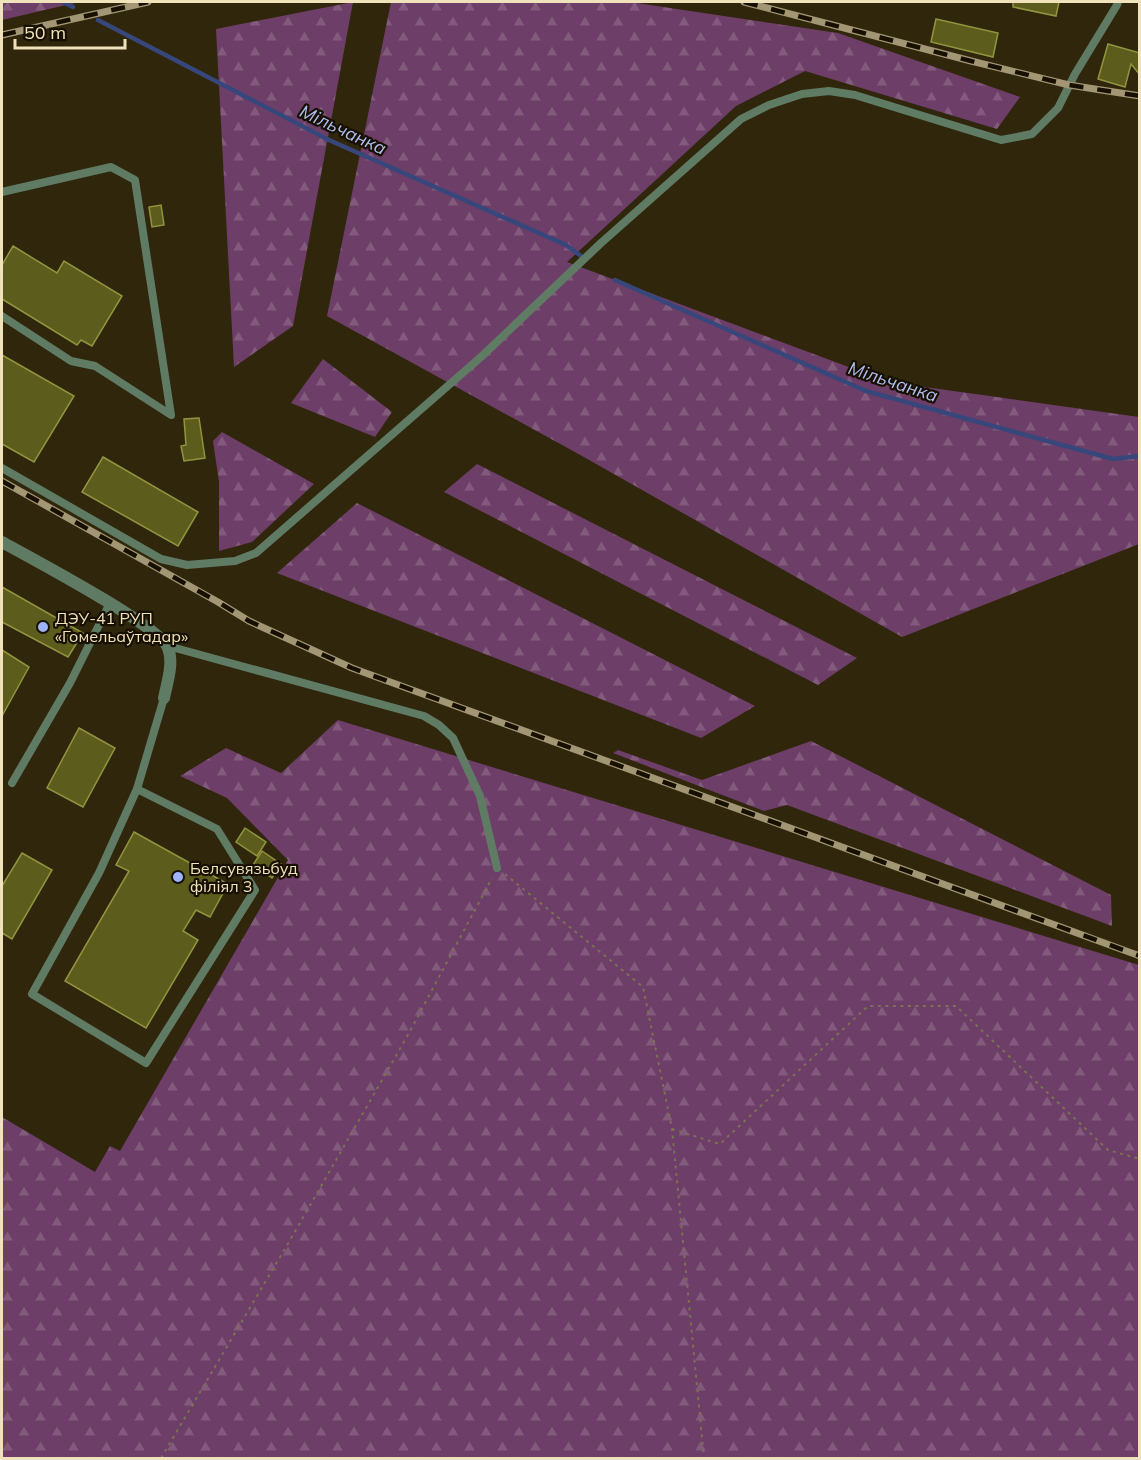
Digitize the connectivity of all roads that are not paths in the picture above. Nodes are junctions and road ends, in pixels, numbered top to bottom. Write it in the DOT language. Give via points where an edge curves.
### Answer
graph roads {
  1 [pos="1118,2"];
  2 [pos="2,192"];
  3 [pos="2,316"];
  4 [pos="2,468"];
  5 [pos="2,542"];
  6 [pos="110,603"];
  7 [pos="168,646"];
  8 [pos="164,698"];
  9 [pos="12,783"];
  10 [pos="137,789"];
  11 [pos="497,868"];
  1 -- 4 [label="lane" via="1058,108 1032,134 1001,140 855,95 829,92 802,94 741,119 601,243 481,357 256,553 235,561 204,564 161,559"];
  2 -- 3 [label="lane" via="111,167 135,180 171,415 95,366 71,361"];
  5 -- 6 [label="street"];
  6 -- 7 [label="street" via="156,633"];
  6 -- 9 [label="lane" via="70,683"];
  7 -- 8 [label="street" via="171,661"];
  7 -- 11 [label="lane" via="424,716 439,725 453,738 480,795"];
  8 -- 10 [label="lane"];
  10 -- 10 [label="lane" via="99,873 32,994 146,1063 255,890 217,829"];
}
